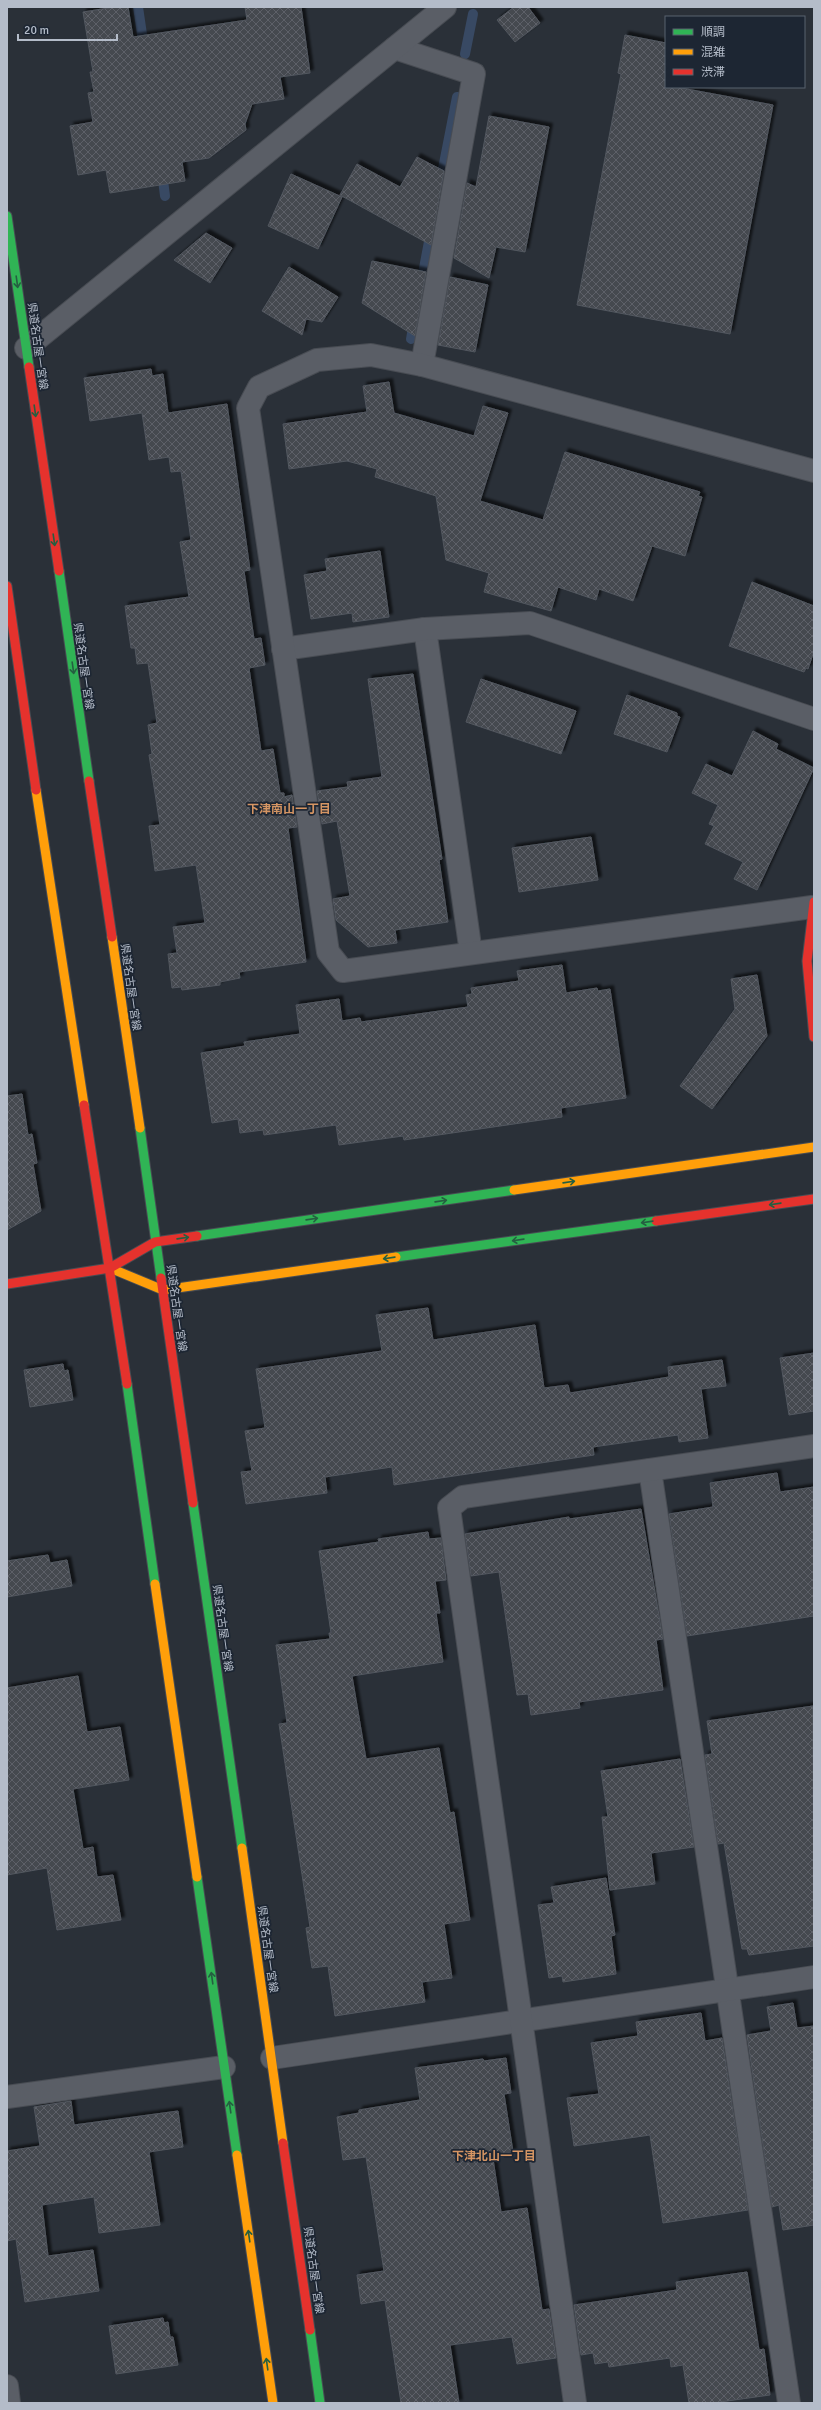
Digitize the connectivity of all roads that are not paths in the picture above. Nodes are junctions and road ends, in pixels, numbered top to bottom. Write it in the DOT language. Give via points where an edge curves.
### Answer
graph roads {
  1 [pos="445,7"];
  2 [pos="395,48"];
  3 [pos="7,216"];
  4 [pos="26,348"];
  5 [pos="422,365"];
  6 [pos="814,471"];
  7 [pos="7,586"];
  8 [pos="426,629"];
  9 [pos="283,649"];
  10 [pos="814,719"];
  11 [pos="813,904"];
  12 [pos="471,953"];
  13 [pos="814,1037"];
  14 [pos="814,1147"];
  15 [pos="814,1199"];
  16 [pos="155,1242"];
  17 [pos="110,1268"];
  18 [pos="7,1284"];
  19 [pos="163,1290"];
  20 [pos="814,1446"];
  21 [pos="650,1470"];
  22 [pos="814,1977"];
  23 [pos="728,1990"];
  24 [pos="521,2021"];
  25 [pos="272,2058"];
  26 [pos="224,2067"];
  27 [pos="7,2097"];
  28 [pos="7,2386"];
  29 [pos="9,2403"];
  30 [pos="273,2403"];
  31 [pos="320,2403"];
  32 [pos="575,2403"];
  33 [pos="789,2403"];
  1 -- 2 [label="street"];
  2 -- 4 [label="street"];
  2 -- 5 [label="street" via="474,74"];
  3 -- 4 [label="main road, 県道名古屋一宮線, one-way"];
  4 -- 16 [label="main road, 県道名古屋一宮線, one-way"];
  5 -- 6 [label="street"];
  5 -- 9 [label="street" via="371,355 317,360 259,387 248,408"];
  7 -- 17 [label="main road" via="56,932"];
  8 -- 9 [label="street"];
  8 -- 10 [label="street" via="530,623"];
  8 -- 12 [label="street"];
  9 -- 12 [label="street" via="328,952 343,971"];
  11 -- 12 [label="street"];
  11 -- 13 [label="main road" via="807,961"];
  16 -- 14 [label="main road, one-way"];
  15 -- 19 [label="main road, one-way"];
  16 -- 17 [label="main road"];
  16 -- 19 [label="main road, 県道名古屋一宮線"];
  17 -- 18 [label="main road"];
  17 -- 19 [label="main road"];
  26 -- 17 [label="main road, one-way"];
  19 -- 25 [label="main road, 県道名古屋一宮線"];
  20 -- 21 [label="street"];
  21 -- 23 [label="street"];
  21 -- 24 [label="street" via="464,1497 449,1508"];
  22 -- 23 [label="street"];
  23 -- 24 [label="street"];
  23 -- 33 [label="street"];
  24 -- 25 [label="street"];
  24 -- 32 [label="street"];
  25 -- 31 [label="main road, 県道名古屋一宮線"];
  26 -- 27 [label="street"];
  30 -- 26 [label="main road, one-way"];
  28 -- 29 [label="street"];
}
